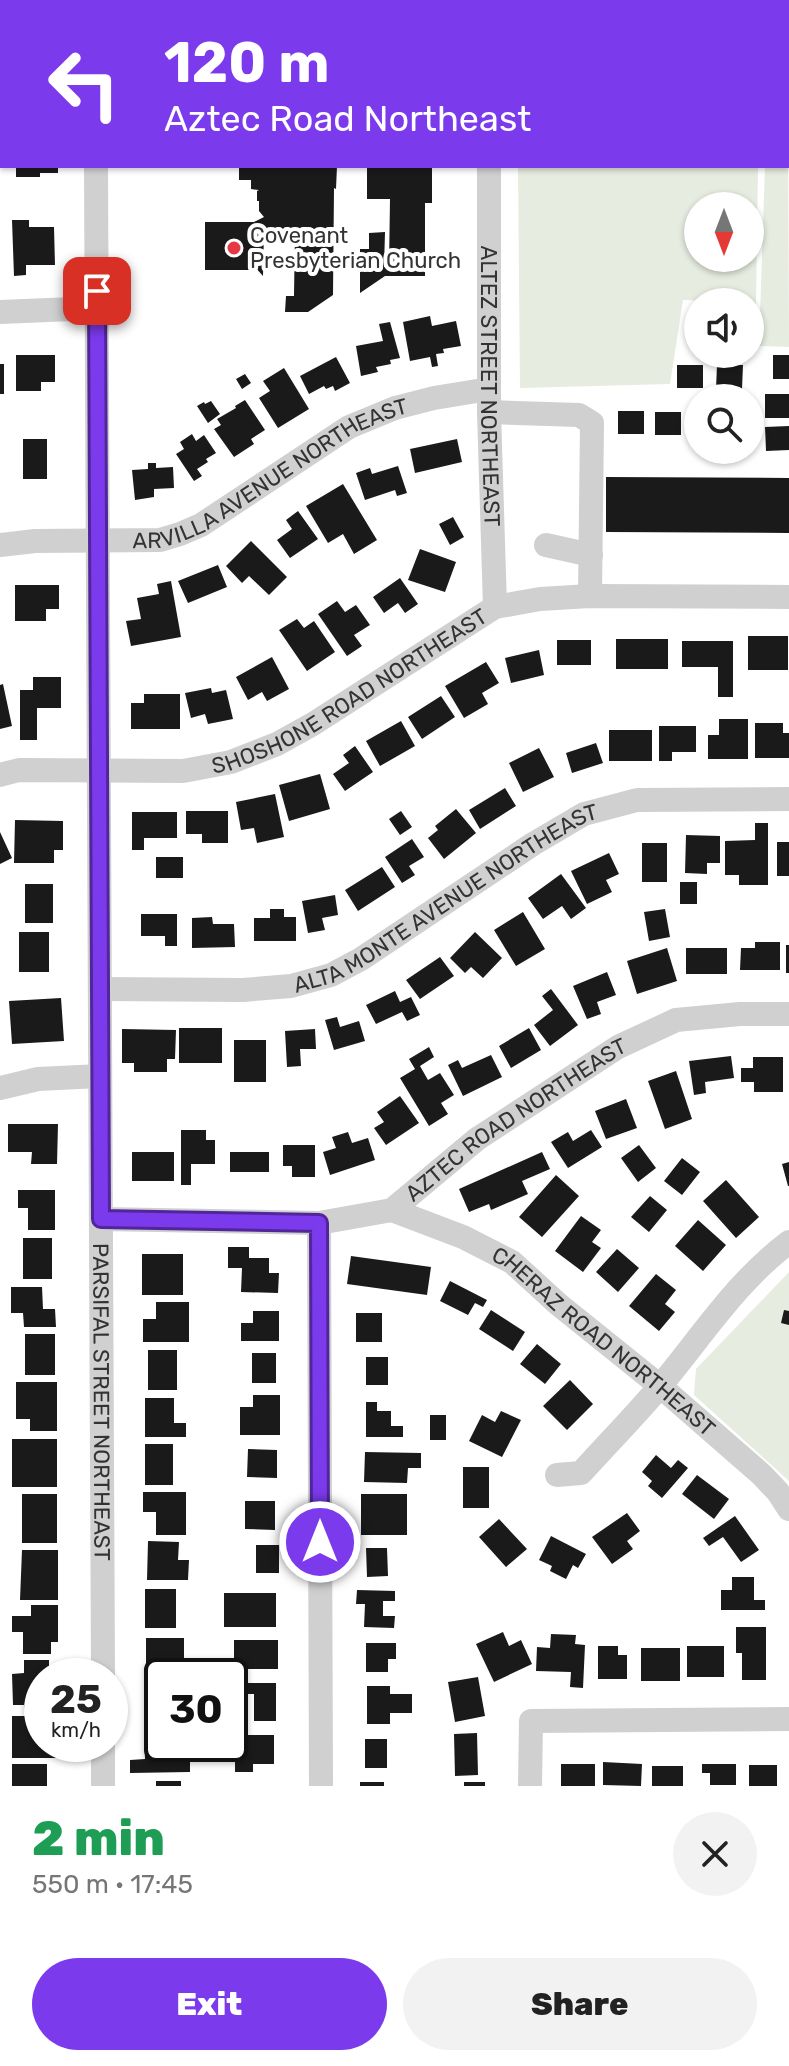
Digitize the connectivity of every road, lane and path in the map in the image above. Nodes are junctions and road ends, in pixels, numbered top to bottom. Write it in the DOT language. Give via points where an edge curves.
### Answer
graph roads {
  1 [pos="96,168"];
  2 [pos="489,168"];
  3 [pos="97,308"];
  4 [pos="0,312"];
  5 [pos="489,401"];
  6 [pos="98,541"];
  7 [pos="0,545"];
  8 [pos="546,545"];
  9 [pos="591,555"];
  10 [pos="590,596"];
  11 [pos="789,597"];
  12 [pos="495,607"];
  13 [pos="99,770"];
  14 [pos="0,775"];
  15 [pos="789,799"];
  16 [pos="100,989"];
  17 [pos="789,1014"];
  18 [pos="100,1076"];
  19 [pos="0,1088"];
  20 [pos="392,1210"];
  21 [pos="101,1219"];
  22 [pos="319,1223"];
  23 [pos="789,1242"];
  24 [pos="660,1386"];
  25 [pos="557,1475"];
  26 [pos="789,1509"];
  27 [pos="103,1658"];
  28 [pos="789,1719"];
  29 [pos="103,1762"];
  30 [pos="103,1786"];
  31 [pos="321,1786"];
  32 [pos="530,1786"];
  1 -- 3 [label="street, PARSIFAL STREET NORTHEAST"];
  2 -- 5 [label="street, ALTEZ STREET NORTHEAST"];
  3 -- 4 [label="street"];
  3 -- 6 [label="street, PARSIFAL STREET NORTHEAST"];
  5 -- 6 [label="street, ARVILLA AVENUE NORTHEAST" via="434,398 395,408 349,427 201,525 160,540"];
  5 -- 9 [label="street, ARVILLA AVENUE NORTHEAST" via="579,415 592,423"];
  5 -- 12 [label="street, ALTEZ STREET NORTHEAST"];
  6 -- 7 [label="street, ARVILLA AVENUE NORTHEAST"];
  6 -- 13 [label="street, PARSIFAL STREET NORTHEAST"];
  8 -- 9 [label="street"];
  9 -- 10 [label="street"];
  10 -- 11 [label="street, SHOSHONE ROAD NORTHEAST"];
  10 -- 12 [label="street, SHOSHONE ROAD NORTHEAST"];
  12 -- 13 [label="street, SHOSHONE ROAD NORTHEAST" via="277,744 231,762 183,771"];
  13 -- 14 [label="street, SHOSHONE ROAD NORTHEAST" via="19,770"];
  13 -- 16 [label="street, PARSIFAL STREET NORTHEAST"];
  15 -- 16 [label="street, ALTA MONTE AVENUE NORTHEAST" via="637,800 584,814 361,959 318,979 243,990"];
  16 -- 18 [label="street, PARSIFAL STREET NORTHEAST"];
  17 -- 20 [label="street, AZTEC ROAD NORTHEAST" via="676,1020 618,1047 477,1139"];
  18 -- 19 [label="street" via="38,1079"];
  18 -- 21 [label="street, PARSIFAL STREET NORTHEAST"];
  20 -- 22 [label="street, AZTEC ROAD NORTHEAST"];
  20 -- 24 [label="street, CHERAZ ROAD NORTHEAST" via="512,1262"];
  21 -- 22 [label="street, AZTEC ROAD NORTHEAST"];
  21 -- 27 [label="street, PARSIFAL STREET NORTHEAST"];
  22 -- 31 [label="street"];
  23 -- 24 [label="street" via="747,1279"];
  24 -- 25 [label="street" via="581,1473"];
  24 -- 26 [label="street, CHERAZ ROAD NORTHEAST" via="762,1475"];
  28 -- 32 [label="street" via="531,1721"];
  29 -- 30 [label="street"];
}
